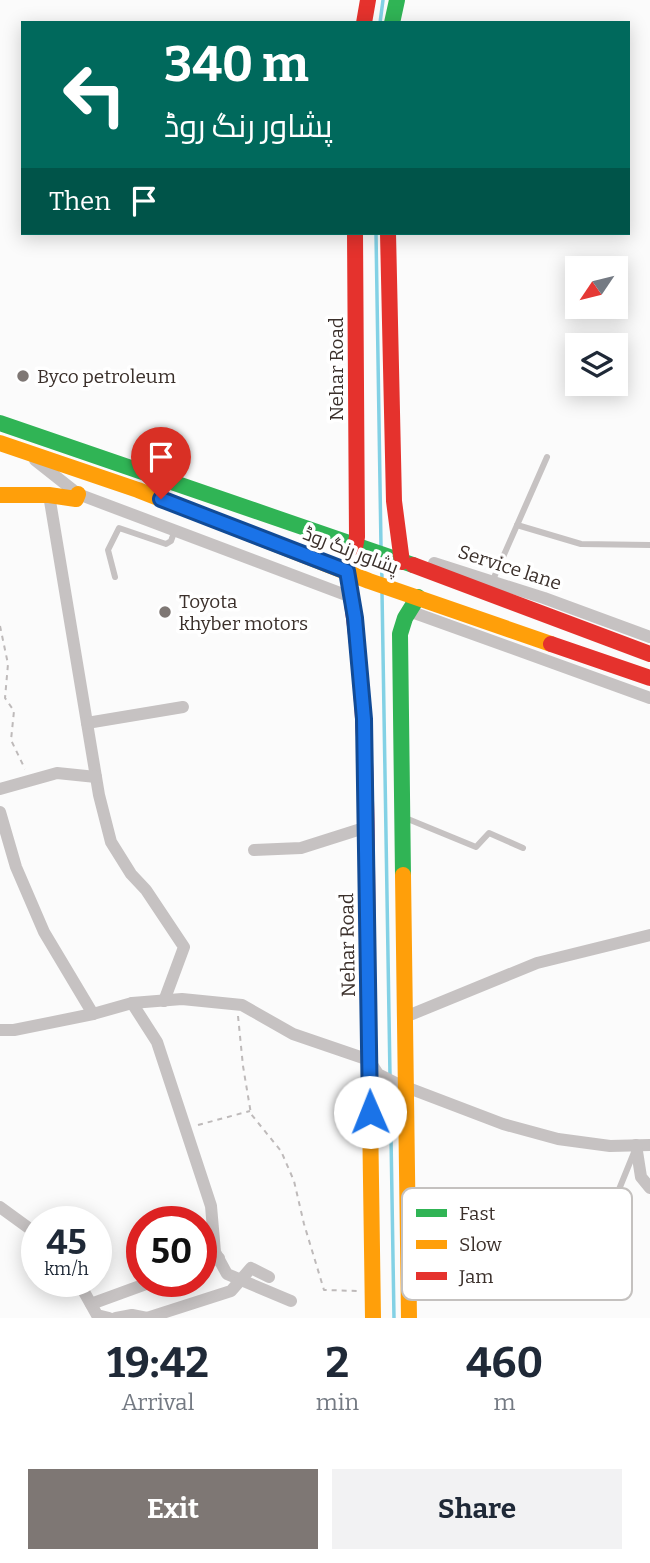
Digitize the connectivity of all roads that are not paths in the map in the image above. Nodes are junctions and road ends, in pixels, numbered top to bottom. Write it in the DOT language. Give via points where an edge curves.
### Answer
graph roads {
  1 [pos="368,0"];
  2 [pos="397,0"];
  3 [pos="364,21"];
  4 [pos="392,21"];
  5 [pos="355,235"];
  6 [pos="388,235"];
  7 [pos="0,423"];
  8 [pos="0,443"];
  9 [pos="24,452"];
  10 [pos="547,457"];
  11 [pos="78,494"];
  12 [pos="0,495"];
  13 [pos="49,495"];
  14 [pos="517,525"];
  15 [pos="175,530"];
  16 [pos="360,544"];
  17 [pos="650,545"];
  18 [pos="398,557"];
  19 [pos="347,571"];
  20 [pos="115,577"];
  21 [pos="490,588"];
  22 [pos="351,597"];
  23 [pos="418,597"];
  24 [pos="409,611"];
  25 [pos="650,637"];
  26 [pos="650,654"];
  27 [pos="650,678"];
  28 [pos="650,698"];
  29 [pos="183,707"];
  30 [pos="87,723"];
  31 [pos="96,777"];
  32 [pos="0,789"];
  33 [pos="0,812"];
  34 [pos="401,816"];
  35 [pos="364,828"];
  36 [pos="523,848"];
  37 [pos="254,850"];
  38 [pos="650,935"];
  39 [pos="164,1001"];
  40 [pos="132,1003"];
  41 [pos="93,1014"];
  42 [pos="405,1017"];
  43 [pos="0,1030"];
  44 [pos="373,1067"];
  45 [pos="402,1086"];
  46 [pos="643,1145"];
  47 [pos="405,1188"];
  48 [pos="622,1188"];
  49 [pos="650,1188"];
  50 [pos="0,1207"];
  51 [pos="21,1222"];
  52 [pos="219,1258"];
  53 [pos="269,1277"];
  54 [pos="241,1280"];
  55 [pos="126,1291"];
  56 [pos="87,1297"];
  57 [pos="409,1300"];
  58 [pos="291,1301"];
  59 [pos="91,1304"];
  60 [pos="179,1313"];
  61 [pos="109,1318"];
  62 [pos="116,1318"];
  63 [pos="147,1318"];
  64 [pos="373,1318"];
  65 [pos="409,1318"];
  1 -- 3 [label="main road"];
  2 -- 4 [label="main road"];
  5 -- 16 [label="main road, Nehar Road"];
  6 -- 18 [label="main road"];
  7 -- 16 [label="main road, پشاور رنگ روڈ"];
  8 -- 9 [label="main road, پشاور رنگ روڈ"];
  9 -- 11 [label="street"];
  9 -- 19 [label="main road, پشاور رنگ روڈ" via="138,490"];
  10 -- 14 [label="lane"];
  11 -- 13 [label="main road" via="71,500"];
  11 -- 15 [label="street"];
  12 -- 13 [label="main road"];
  13 -- 30 [label="street"];
  14 -- 17 [label="lane" via="581,544"];
  14 -- 21 [label="lane"];
  15 -- 20 [label="lane" via="166,544 119,528 108,550"];
  15 -- 22 [label="street"];
  16 -- 18 [label="main road, پشاور رنگ روڈ"];
  18 -- 21 [label="main road, پشاور رنگ روڈ"];
  19 -- 22 [label="main road, Nehar Road"];
  19 -- 23 [label="main road, پشاور رنگ روڈ"];
  21 -- 25 [label="street, Service lane"];
  21 -- 26 [label="main road, پشاور رنگ روڈ"];
  22 -- 35 [label="main road, Nehar Road" via="364,719"];
  23 -- 24 [label="main road"];
  23 -- 27 [label="main road, پشاور رنگ روڈ"];
  24 -- 28 [label="street"];
  24 -- 34 [label="main road" via="400,634"];
  29 -- 30 [label="street"];
  30 -- 31 [label="street"];
  31 -- 32 [label="street" via="57,773"];
  31 -- 39 [label="street" via="111,842 184,947"];
  33 -- 41 [label="street" via="16,867 44,932"];
  34 -- 36 [label="lane" via="476,847 489,833"];
  34 -- 42 [label="main road"];
  35 -- 37 [label="street" via="301,848"];
  35 -- 44 [label="main road, Nehar Road"];
  38 -- 42 [label="street" via="537,963"];
  39 -- 40 [label="street"];
  39 -- 44 [label="street" via="239,1005 293,1034"];
  40 -- 41 [label="street"];
  40 -- 52 [label="street" via="157,1042 211,1206"];
  41 -- 43 [label="street"];
  42 -- 45 [label="main road"];
  44 -- 45 [label="street"];
  44 -- 64 [label="main road, Nehar Road"];
  45 -- 46 [label="street" via="558,1139"];
  45 -- 47 [label="main road"];
  46 -- 48 [label="lane"];
  46 -- 49 [label="street" via="641,1177"];
  50 -- 51 [label="street"];
  52 -- 54 [label="street" via="227,1274"];
  53 -- 54 [label="street" via="251,1268"];
  54 -- 58 [label="street"];
  54 -- 60 [label="street" via="231,1291"];
  55 -- 59 [label="street"];
  56 -- 59 [label="street"];
  57 -- 65 [label="main road"];
  59 -- 61 [label="street" via="97,1315"];
  60 -- 63 [label="street"];
  62 -- 63 [label="street"];
}
